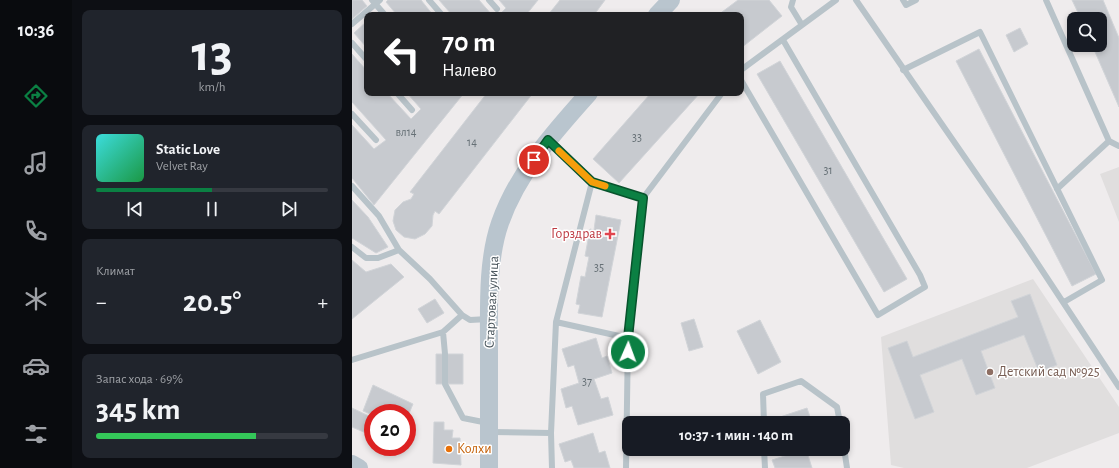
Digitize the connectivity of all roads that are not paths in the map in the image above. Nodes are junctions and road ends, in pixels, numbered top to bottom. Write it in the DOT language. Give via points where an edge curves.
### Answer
graph roads {
  1 [pos="429,0"];
  2 [pos="489,0"];
  3 [pos="671,0"];
  4 [pos="793,0"];
  5 [pos="836,0"];
  6 [pos="856,0"];
  7 [pos="903,0"];
  8 [pos="916,0"];
  9 [pos="1046,0"];
  10 [pos="376,1"];
  11 [pos="497,9"];
  12 [pos="364,12"];
  13 [pos="365,12"];
  14 [pos="383,12"];
  15 [pos="439,12"];
  16 [pos="661,12"];
  17 [pos="352,24"];
  18 [pos="802,25"];
  19 [pos="783,40"];
  20 [pos="352,43"];
  21 [pos="364,57"];
  22 [pos="744,68"];
  23 [pos="904,70"];
  24 [pos="744,85"];
  25 [pos="400,96"];
  26 [pos="586,96"];
  27 [pos="720,96"];
  28 [pos="412,110"];
  29 [pos="352,114"];
  30 [pos="376,140"];
  31 [pos="548,140"];
  32 [pos="1109,141"];
  33 [pos="1119,146"];
  34 [pos="592,182"];
  35 [pos="352,186"];
  36 [pos="1057,189"];
  37 [pos="643,198"];
  38 [pos="352,247"];
  39 [pos="400,250"];
  40 [pos="1064,302"];
  41 [pos="462,315"];
  42 [pos="489,319"];
  43 [pos="556,322"];
  44 [pos="443,332"];
  45 [pos="628,338"];
  46 [pos="352,360"];
  47 [pos="1119,387"];
  48 [pos="764,416"];
  49 [pos="839,416"];
  50 [pos="489,428"];
  51 [pos="550,433"];
  52 [pos="764,456"];
  53 [pos="845,456"];
  54 [pos="489,468"];
  55 [pos="552,468"];
  56 [pos="626,468"];
  57 [pos="765,468"];
  58 [pos="847,468"];
  1 -- 15 [label="lane"];
  2 -- 11 [label="lane"];
  3 -- 16 [label="street"];
  4 -- 18 [label="lane" via="791,7"];
  5 -- 18 [label="lane"];
  6 -- 23 [label="lane"];
  7 -- 8 [label="lane" via="906,5"];
  9 -- 32 [label="lane"];
  10 -- 13 [label="lane"];
  10 -- 14 [label="lane"];
  12 -- 17 [label="lane"];
  18 -- 19 [label="lane"];
  19 -- 22 [label="lane"];
  19 -- 24 [label="lane" via="920,275 925,288 878,315"];
  20 -- 21 [label="lane"];
  23 -- 36 [label="lane" via="980,32"];
  23 -- 40 [label="lane"];
  25 -- 28 [label="lane"];
  26 -- 31 [label="street, Стартовая улица"];
  27 -- 37 [label="lane"];
  29 -- 30 [label="lane"];
  31 -- 34 [label="lane"];
  31 -- 42 [label="street, Стартовая улица" via="527,169 500,223 494,248"];
  32 -- 33 [label="lane"];
  32 -- 36 [label="lane"];
  34 -- 37 [label="lane"];
  34 -- 43 [label="lane"];
  35 -- 39 [label="lane" via="379,216"];
  36 -- 40 [label="lane" via="1102,280"];
  37 -- 45 [label="lane"];
  38 -- 39 [label="lane" via="366,258 378,258"];
  39 -- 41 [label="lane"];
  40 -- 47 [label="lane"];
  41 -- 42 [label="lane" via="470,320"];
  41 -- 44 [label="lane"];
  42 -- 50 [label="street, Стартовая улица"];
  43 -- 45 [label="lane"];
  43 -- 51 [label="lane"];
  44 -- 46 [label="lane"];
  44 -- 50 [label="lane" via="446,354 444,384 463,418"];
  45 -- 56 [label="lane"];
  48 -- 49 [label="lane" via="763,394 801,381 837,406"];
  50 -- 51 [label="lane"];
  50 -- 54 [label="street, Стартовая улица"];
  51 -- 55 [label="lane"];
  52 -- 57 [label="lane"];
  53 -- 58 [label="lane"];
}
